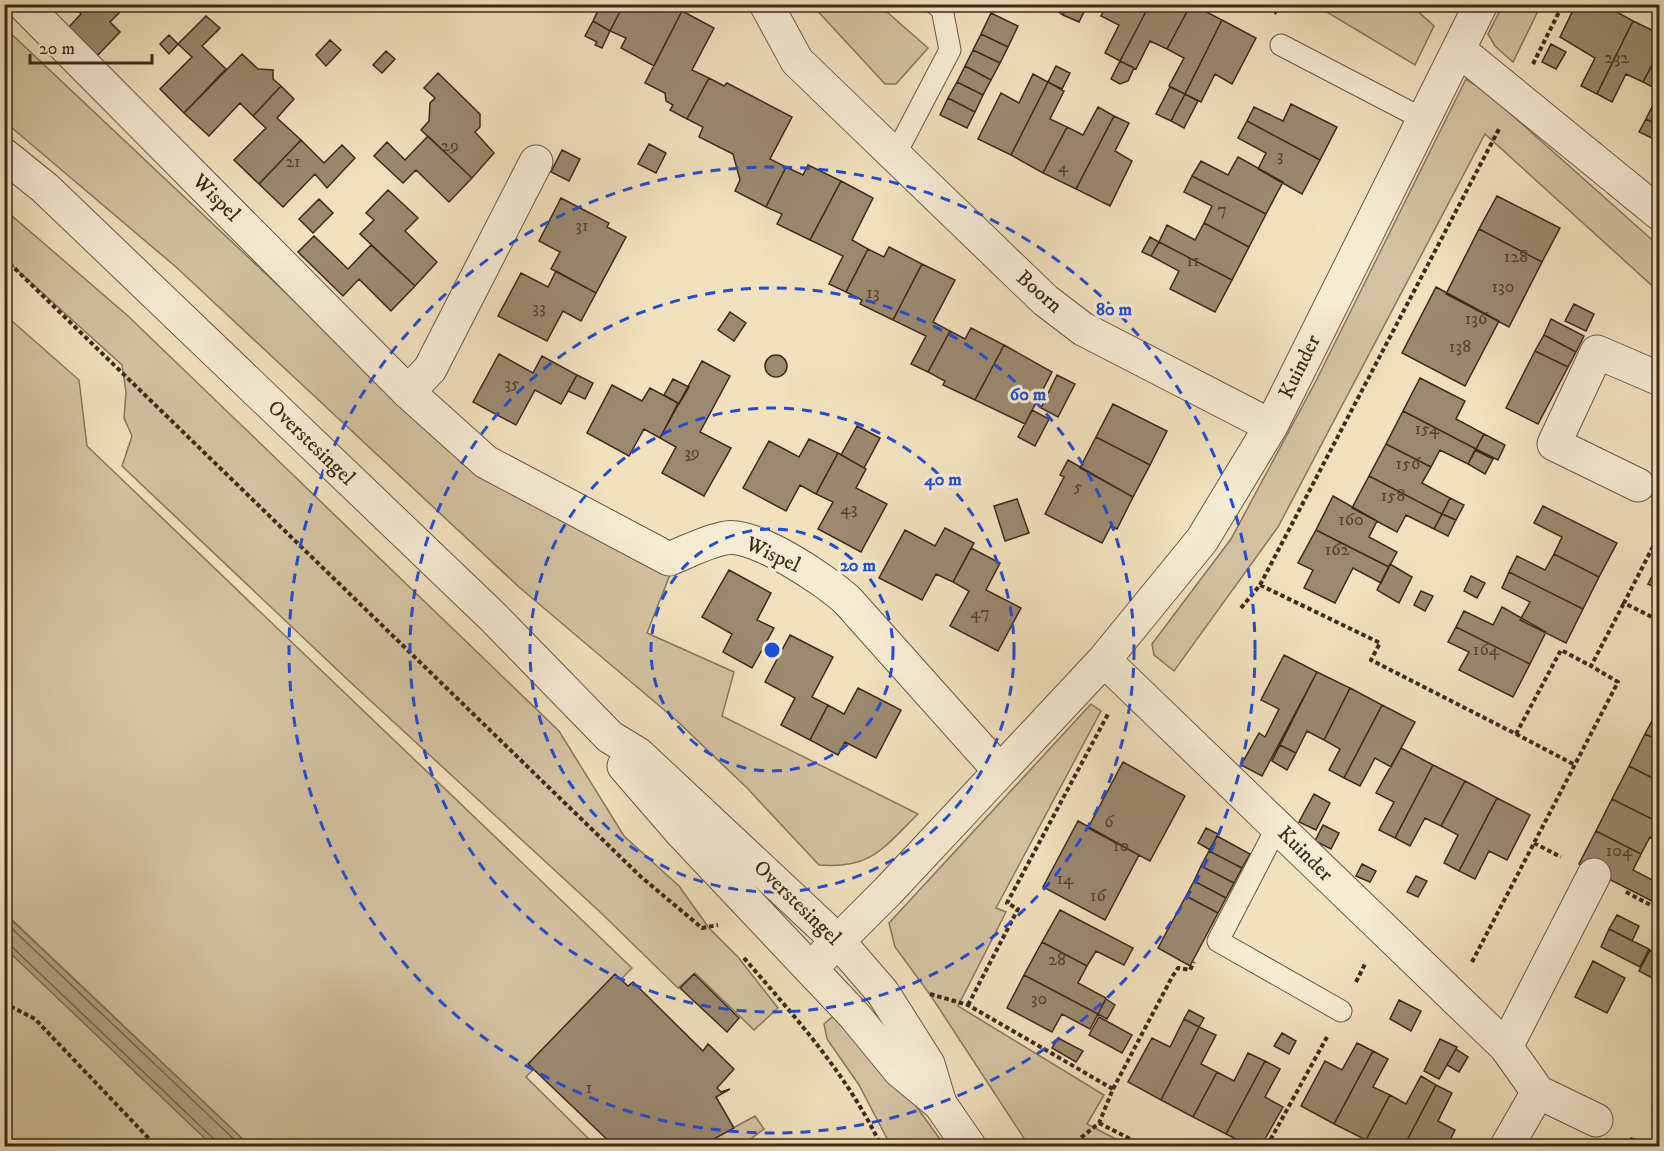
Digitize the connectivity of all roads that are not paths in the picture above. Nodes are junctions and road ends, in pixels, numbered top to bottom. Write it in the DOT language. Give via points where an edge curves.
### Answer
graph roads {
  1 [pos="23,4"];
  2 [pos="766,4"];
  3 [pos="935,4"];
  4 [pos="1481,4"];
  5 [pos="1281,45"];
  6 [pos="1459,50"];
  7 [pos="1423,118"];
  8 [pos="4,155"];
  9 [pos="894,157"];
  10 [pos="536,162"];
  11 [pos="1659,214"];
  12 [pos="1659,379"];
  13 [pos="408,392"];
  14 [pos="1271,426"];
  15 [pos="1638,485"];
  16 [pos="1115,670"];
  17 [pos="610,737"];
  18 [pos="1000,771"];
  19 [pos="1276,827"];
  20 [pos="1594,875"];
  21 [pos="838,941"];
  22 [pos="810,968"];
  23 [pos="1341,1011"];
  24 [pos="1506,1047"];
  25 [pos="1538,1092"];
  26 [pos="940,1104"];
  27 [pos="1596,1120"];
  28 [pos="969,1146"];
  29 [pos="1507,1146"];
  1 -- 13 [label="street, Wispel"];
  2 -- 9 [label="street, Boorn" via="797,61"];
  3 -- 9 [label="lane" via="942,9 950,50"];
  4 -- 6 [label="street, Kuinder"];
  5 -- 7 [label="lane"];
  6 -- 7 [label="street, Kuinder"];
  6 -- 11 [label="street"];
  7 -- 14 [label="street, Kuinder"];
  8 -- 17 [label="street, Overstesingel" via="45,188 484,608"];
  9 -- 14 [label="street, Boorn" via="1045,300 1083,329"];
  10 -- 13 [label="street" via="430,369"];
  12 -- 15 [label="street" via="1597,352 1554,444"];
  13 -- 18 [label="street, Wispel" via="486,462 669,559 727,537 750,540 829,583"];
  14 -- 16 [label="street, Kuinder" via="1202,540"];
  16 -- 18 [label="street, Kuinder"];
  16 -- 19 [label="street, Kuinder"];
  17 -- 21 [label="street, Overstesingel" via="638,754"];
  17 -- 22 [label="street, Overstesingel" via="621,763"];
  18 -- 21 [label="street, Kuinder"];
  19 -- 23 [label="lane" via="1218,940"];
  19 -- 24 [label="street, Kuinder"];
  20 -- 24 [label="street"];
  21 -- 22 [label="street, Kuinder"];
  21 -- 26 [label="street, Overstesingel" via="883,993 928,1064"];
  22 -- 26 [label="street, Overstesingel" via="900,1071"];
  24 -- 25 [label="street, Kuinder"];
  25 -- 27 [label="street, Kuinder"];
  25 -- 29 [label="street"];
  26 -- 28 [label="street, Overstesingel"];
}
